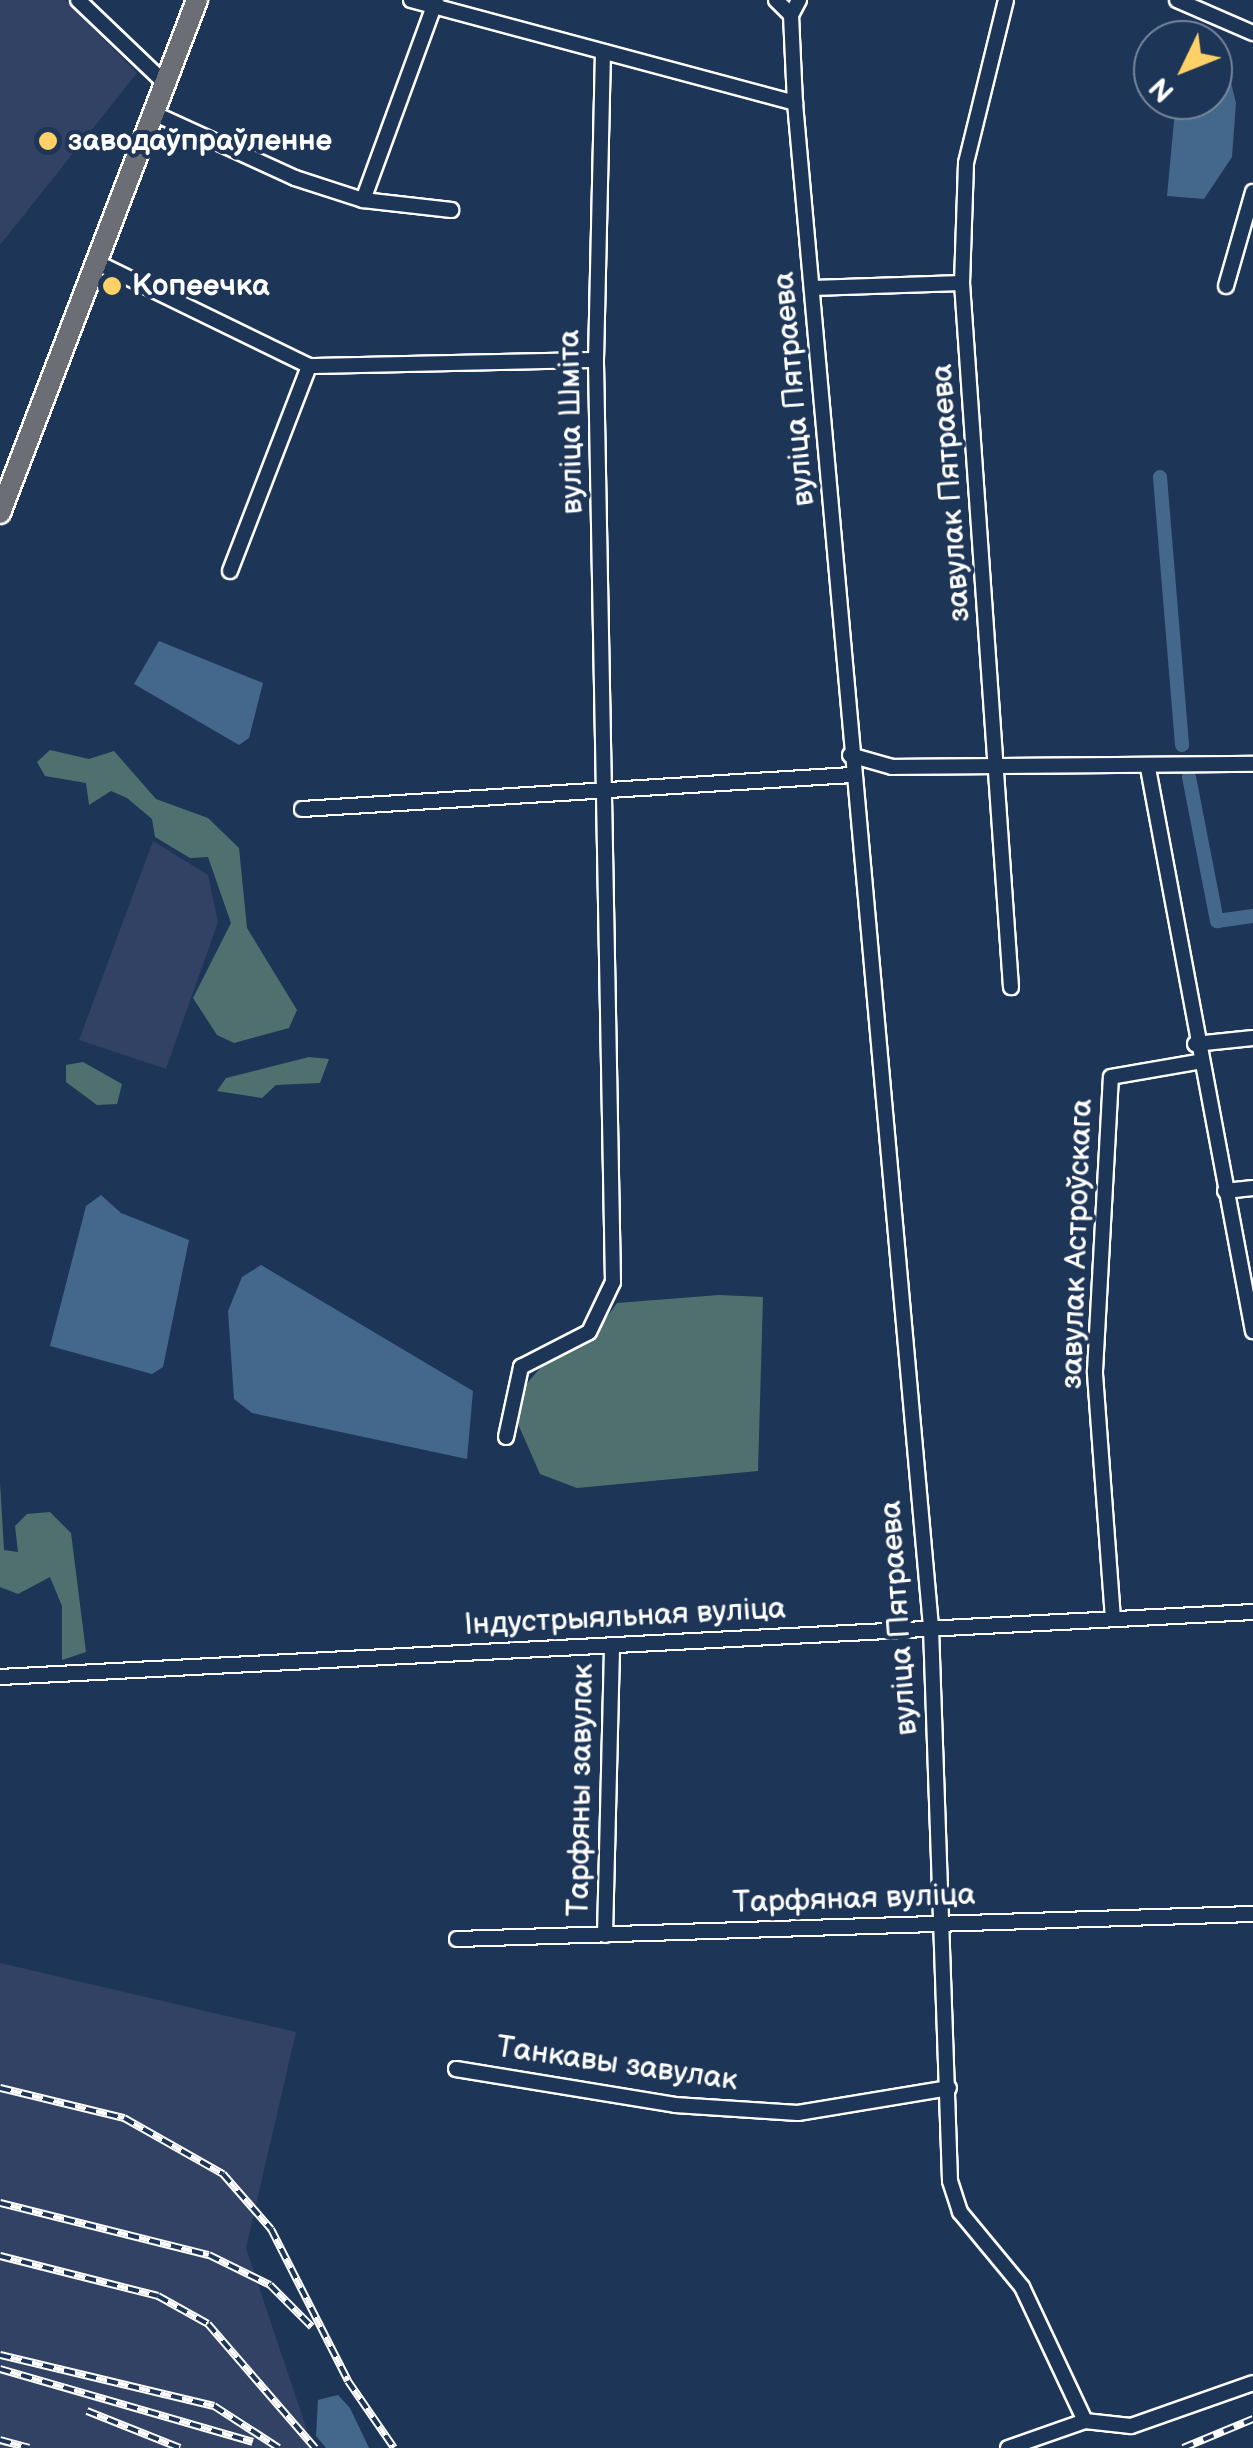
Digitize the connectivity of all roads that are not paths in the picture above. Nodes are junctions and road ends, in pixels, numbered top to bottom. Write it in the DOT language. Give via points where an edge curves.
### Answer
graph roads {
  1 [pos="78,0"];
  2 [pos="197,0"];
  3 [pos="411,0"];
  4 [pos="776,0"];
  5 [pos="799,0"];
  6 [pos="1006,0"];
  7 [pos="1177,0"];
  8 [pos="434,3"];
  9 [pos="790,15"];
  10 [pos="1253,33"];
  11 [pos="603,55"];
  12 [pos="165,83"];
  13 [pos="795,102"];
  14 [pos="153,113"];
  15 [pos="1253,192"];
  16 [pos="363,200"];
  17 [pos="451,210"];
  18 [pos="96,262"];
  19 [pos="962,283"];
  20 [pos="1226,286"];
  21 [pos="812,288"];
  22 [pos="596,360"];
  23 [pos="308,366"];
  24 [pos="0,513"];
  25 [pos="230,572"];
  26 [pos="850,756"];
  27 [pos="1253,764"];
  28 [pos="996,766"];
  29 [pos="1148,768"];
  30 [pos="851,775"];
  31 [pos="604,788"];
  32 [pos="302,809"];
  33 [pos="1011,987"];
  34 [pos="1253,1038"];
  35 [pos="1195,1044"];
  36 [pos="1197,1062"];
  37 [pos="1253,1188"];
  38 [pos="1225,1191"];
  39 [pos="1251,1310"];
  40 [pos="1253,1331"];
  41 [pos="506,1436"];
  42 [pos="1253,1612"];
  43 [pos="1113,1619"];
  44 [pos="931,1628"];
  45 [pos="612,1646"];
  46 [pos="0,1676"];
  47 [pos="1253,1914"];
  48 [pos="943,1924"];
  49 [pos="606,1935"];
  50 [pos="458,1940"];
  51 [pos="456,2069"];
  52 [pos="949,2088"];
  53 [pos="1253,2383"];
  54 [pos="1085,2421"];
  55 [pos="1008,2448"];
  1 -- 12 [label="street"];
  2 -- 12 [label="main road"];
  3 -- 8 [label="street"];
  4 -- 9 [label="street"];
  5 -- 9 [label="street"];
  6 -- 19 [label="street, завулак Пятраева" via="966,164"];
  7 -- 10 [label="street"];
  8 -- 11 [label="street"];
  8 -- 16 [label="street"];
  9 -- 13 [label="street, вуліца Пятраева"];
  11 -- 13 [label="street"];
  11 -- 22 [label="street, вуліца Шміта"];
  12 -- 14 [label="main road"];
  13 -- 21 [label="street, вуліца Пятраева"];
  14 -- 16 [label="street"];
  14 -- 18 [label="main road"];
  15 -- 20 [label="street"];
  16 -- 17 [label="street"];
  18 -- 23 [label="street"];
  18 -- 24 [label="main road"];
  19 -- 21 [label="street"];
  19 -- 28 [label="street, завулак Пятраева"];
  21 -- 26 [label="street, вуліца Пятраева"];
  22 -- 23 [label="street"];
  22 -- 31 [label="street, вуліца Шміта"];
  23 -- 25 [label="street"];
  26 -- 28 [label="street" via="892,767"];
  26 -- 30 [label="street, вуліца Пятраева"];
  27 -- 29 [label="street"];
  28 -- 29 [label="street"];
  28 -- 33 [label="street, завулак Пятраева"];
  29 -- 35 [label="street"];
  30 -- 31 [label="street"];
  30 -- 44 [label="street, вуліца Пятраева"];
  31 -- 32 [label="street"];
  31 -- 41 [label="street, вуліца Шміта" via="613,1282 589,1332 522,1367"];
  34 -- 35 [label="street"];
  35 -- 36 [label="street"];
  36 -- 38 [label="street"];
  36 -- 43 [label="street, завулак Астроўскага" via="1111,1077 1094,1371"];
  37 -- 38 [label="street"];
  38 -- 39 [label="street"];
  39 -- 40 [label="street"];
  42 -- 43 [label="street, Індустрыяльная вуліца"];
  43 -- 44 [label="street, Індустрыяльная вуліца"];
  44 -- 45 [label="street, Індустрыяльная вуліца"];
  44 -- 48 [label="street, вуліца Пятраева"];
  45 -- 46 [label="street, Індустрыяльная вуліца"];
  45 -- 49 [label="street, Тарфяны завулак"];
  47 -- 48 [label="street, Тарфяная вуліца"];
  48 -- 49 [label="street, Тарфяная вуліца"];
  48 -- 52 [label="street, вуліца Пятраева"];
  49 -- 50 [label="street, Тарфяная вуліца"];
  51 -- 52 [label="street, Танкавы завулак" via="675,2105 798,2112"];
  52 -- 54 [label="street, вуліца Пятраева" via="950,2181 960,2212 1022,2287"];
  53 -- 54 [label="street" via="1131,2426"];
  54 -- 55 [label="street"];
}
